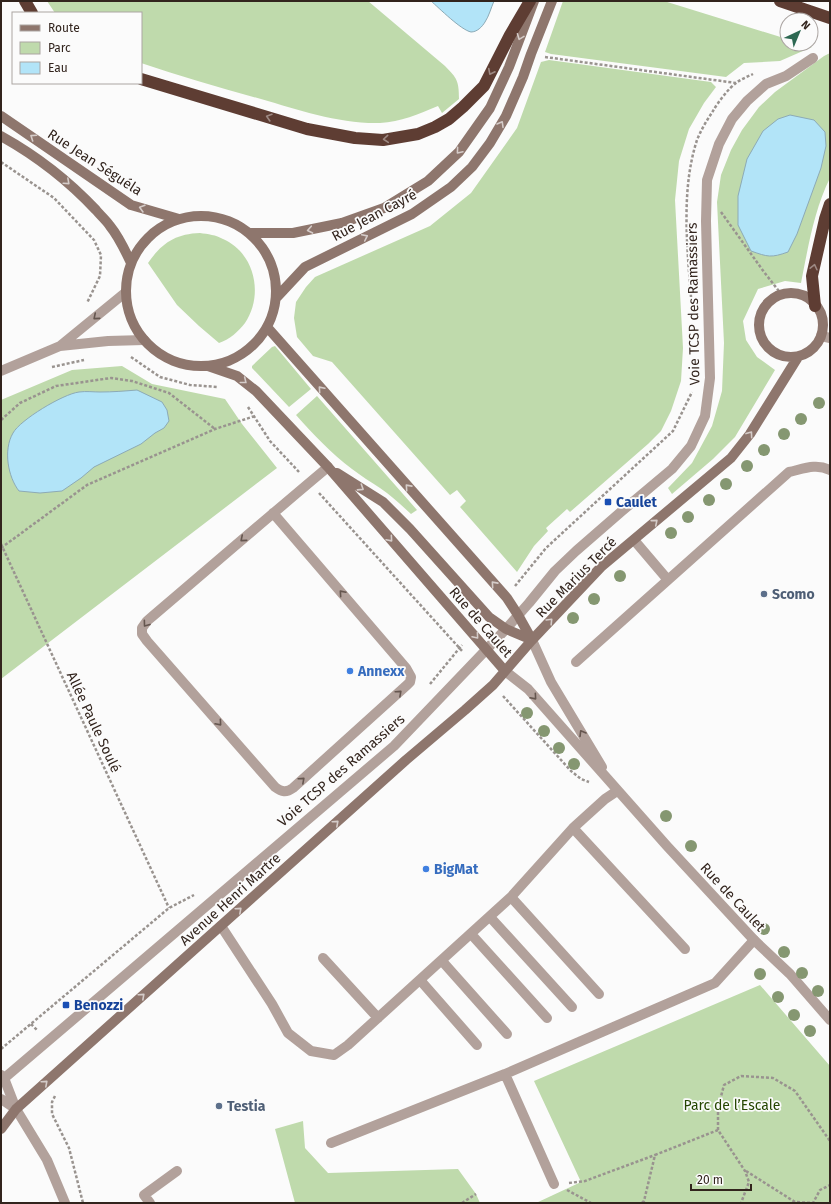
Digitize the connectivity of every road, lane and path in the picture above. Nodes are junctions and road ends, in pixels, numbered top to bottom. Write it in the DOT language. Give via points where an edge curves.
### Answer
graph roads {
  1 [pos="25,1"];
  2 [pos="530,1"];
  3 [pos="534,1"];
  4 [pos="552,1"];
  5 [pos="780,1"];
  6 [pos="31,12"];
  7 [pos="830,18"];
  8 [pos="531,54"];
  9 [pos="813,58"];
  10 [pos="756,72"];
  11 [pos="142,79"];
  12 [pos="736,83"];
  13 [pos="1,116"];
  14 [pos="1,136"];
  15 [pos="1,162"];
  16 [pos="687,191"];
  17 [pos="707,200"];
  18 [pos="830,204"];
  19 [pos="179,219"];
  20 [pos="249,233"];
  21 [pos="131,263"];
  22 [pos="126,292"];
  23 [pos="782,295"];
  24 [pos="277,297"];
  25 [pos="691,299"];
  26 [pos="815,306"];
  27 [pos="94,318"];
  28 [pos="267,328"];
  29 [pos="825,337"];
  30 [pos="144,340"];
  31 [pos="60,346"];
  32 [pos="126,356"];
  33 [pos="798,357"];
  34 [pos="91,359"];
  35 [pos="208,366"];
  36 [pos="52,367"];
  37 [pos="1,371"];
  38 [pos="692,385"];
  39 [pos="222,387"];
  40 [pos="247,405"];
  41 [pos="254,416"];
  42 [pos="1,420"];
  43 [pos="215,428"];
  44 [pos="328,467"];
  45 [pos="830,470"];
  46 [pos="310,482"];
  47 [pos="273,513"];
  48 [pos="634,540"];
  49 [pos="1,547"];
  50 [pos="520,579"];
  51 [pos="668,580"];
  52 [pos="518,614"];
  53 [pos="506,629"];
  54 [pos="532,640"];
  55 [pos="459,648"];
  56 [pos="486,648"];
  57 [pos="576,662"];
  58 [pos="505,671"];
  59 [pos="483,694"];
  60 [pos="617,791"];
  61 [pos="573,828"];
  62 [pos="511,897"];
  63 [pos="490,917"];
  64 [pos="221,926"];
  65 [pos="471,934"];
  66 [pos="754,940"];
  67 [pos="685,949"];
  68 [pos="323,958"];
  69 [pos="442,961"];
  70 [pos="420,980"];
  71 [pos="599,994"];
  72 [pos="572,1007"];
  73 [pos="378,1018"];
  74 [pos="547,1018"];
  75 [pos="830,1020"];
  76 [pos="507,1034"];
  77 [pos="477,1046"];
  78 [pos="1,1048"];
  79 [pos="505,1074"];
  80 [pos="2,1078"];
  81 [pos="57,1092"];
  82 [pos="1,1099"];
  83 [pos="16,1109"];
  84 [pos="1,1129"];
  85 [pos="718,1130"];
  86 [pos="830,1140"];
  87 [pos="330,1142"];
  88 [pos="655,1155"];
  89 [pos="177,1171"];
  90 [pos="745,1171"];
  91 [pos="554,1184"];
  92 [pos="830,1185"];
  93 [pos="476,1194"];
  94 [pos="65,1203"];
  95 [pos="83,1203"];
  96 [pos="150,1203"];
  97 [pos="462,1203"];
  98 [pos="591,1203"];
  99 [pos="642,1203"];
  100 [pos="741,1203"];
  101 [pos="794,1203"];
  1 -- 6 [label="highway"];
  2 -- 11 [label="highway, one-way" via="484,86 463,108 418,134 383,140 355,138 307,128"];
  3 -- 20 [label="main road, Rue Jean Cayré, one-way" via="490,108 460,152 428,181 384,208 342,223 292,233"];
  4 -- 8 [label="main road, Rue Jean Cayré"];
  5 -- 7 [label="highway"];
  8 -- 12 [label="path"];
  24 -- 8 [label="main road, Rue Jean Cayré, one-way" via="304,267 412,214 451,187 472,167 506,116"];
  9 -- 17 [label="street, Voie TCSP des Ramassiers" via="786,76 766,84 732,119 719,144 707,180"];
  10 -- 12 [label="path"];
  12 -- 16 [label="path" via="717,103 697,140"];
  19 -- 13 [label="main road, Rue Jean Séguéla, one-way" via="131,205"];
  14 -- 21 [label="main road, Rue Jean Séguéla, one-way" via="66,180 110,225"];
  15 -- 27 [label="path" via="54,198 94,240 101,255 100,276 86,306"];
  16 -- 17 [label="path"];
  16 -- 25 [label="path"];
  17 -- 23 [label="path" via="720,210"];
  17 -- 52 [label="street, Voie TCSP des Ramassiers" via="710,378 705,416 691,446 672,469 576,551"];
  26 -- 18 [label="highway, one-way" via="812,276"];
  19 -- 20 [label="main road" via="203,216 228,220"];
  19 -- 21 [label="main road" via="159,229 142,244"];
  20 -- 24 [label="main road" via="262,246 271,262 276,279"];
  21 -- 22 [label="main road"];
  22 -- 27 [label="street, one-way"];
  22 -- 30 [label="main road" via="130,317"];
  23 -- 26 [label="main road" via="797,294 807,298"];
  23 -- 33 [label="main road" via="768,303 762,311 759,330 768,348 777,354"];
  24 -- 28 [label="main road" via="274,313"];
  26 -- 29 [label="main road" via="821,315"];
  27 -- 31 [label="street"];
  28 -- 35 [label="main road" via="252,347 232,360"];
  52 -- 28 [label="main road, Rue de Caulet, one-way" via="507,598"];
  29 -- 33 [label="main road"];
  30 -- 31 [label="street"];
  30 -- 35 [label="main road" via="162,356 184,364"];
  31 -- 37 [label="street"];
  32 -- 39 [label="path" via="132,357 160,377 190,385"];
  48 -- 33 [label="main road, Rue Marius Tercé, one-way" via="731,458 750,434"];
  34 -- 36 [label="path"];
  35 -- 44 [label="main road, Rue de Caulet, one-way" via="237,376 256,392"];
  38 -- 50 [label="path" via="692,392 673,431 546,548"];
  40 -- 41 [label="path"];
  41 -- 43 [label="path"];
  41 -- 46 [label="path" via="270,441"];
  42 -- 43 [label="path" via="20,403 56,386 111,378 132,381 169,393"];
  43 -- 49 [label="path" via="87,484"];
  44 -- 46 [label="street"];
  44 -- 53 [label="main road, Rue de Caulet, one-way" via="383,502 410,528 489,617"];
  44 -- 56 [label="main road, Rue de Caulet, one-way"];
  45 -- 51 [label="street" via="812,466 789,472"];
  46 -- 47 [label="street"];
  46 -- 55 [label="path"];
  47 -- 47 [label="street, one-way" via="147,621 142,628 142,634 275,788 284,792 298,783 407,685 411,677"];
  48 -- 51 [label="street"];
  54 -- 48 [label="main road, Rue Marius Tercé, one-way" via="601,567"];
  49 -- 78 [label="path, Allée Paule Soulé" via="169,908"];
  51 -- 57 [label="street"];
  52 -- 53 [label="street, Voie TCSP des Ramassiers"];
  52 -- 54 [label="main road, Rue de Caulet"];
  53 -- 54 [label="main road, Rue de Caulet"];
  53 -- 56 [label="street, Voie TCSP des Ramassiers"];
  54 -- 58 [label="main road, Rue Marius Tercé"];
  60 -- 54 [label="street, Rue de Caulet, one-way" via="551,682"];
  56 -- 58 [label="main road, Rue de Caulet"];
  56 -- 80 [label="street, Voie TCSP des Ramassiers" via="394,746"];
  58 -- 59 [label="main road, Rue Marius Tercé"];
  58 -- 60 [label="street, Rue de Caulet, one-way" via="528,689"];
  64 -- 59 [label="main road, Avenue Henri Martre, one-way"];
  60 -- 61 [label="street"];
  60 -- 66 [label="street, Rue de Caulet"];
  61 -- 62 [label="street"];
  61 -- 67 [label="street"];
  62 -- 63 [label="street"];
  62 -- 71 [label="street"];
  63 -- 65 [label="street"];
  63 -- 72 [label="street"];
  64 -- 73 [label="street" via="288,1033 311,1051 334,1055"];
  83 -- 64 [label="main road, Avenue Henri Martre, one-way"];
  65 -- 69 [label="street"];
  65 -- 74 [label="street"];
  66 -- 75 [label="street, Rue de Caulet" via="790,974"];
  66 -- 79 [label="street" via="715,983"];
  68 -- 73 [label="street"];
  69 -- 70 [label="street"];
  69 -- 76 [label="street"];
  70 -- 73 [label="street"];
  70 -- 77 [label="street"];
  79 -- 87 [label="street"];
  79 -- 91 [label="street"];
  80 -- 83 [label="street"];
  81 -- 95 [label="path" via="52,1102 52,1114 69,1148"];
  82 -- 83 [label="street"];
  83 -- 84 [label="main road, Avenue Henri Martre"];
  83 -- 94 [label="street" via="47,1160"];
  85 -- 86 [label="path" via="718,1108 724,1085 741,1076 773,1078 795,1091"];
  85 -- 88 [label="path"];
  85 -- 90 [label="path"];
  88 -- 91 [label="path" via="585,1182"];
  88 -- 99 [label="path"];
  89 -- 96 [label="street" via="144,1195"];
  90 -- 100 [label="path" via="749,1182"];
  90 -- 101 [label="path"];
  91 -- 98 [label="path"];
  92 -- 101 [label="path" via="820,1190 813,1203"];
  93 -- 97 [label="path"];
}
